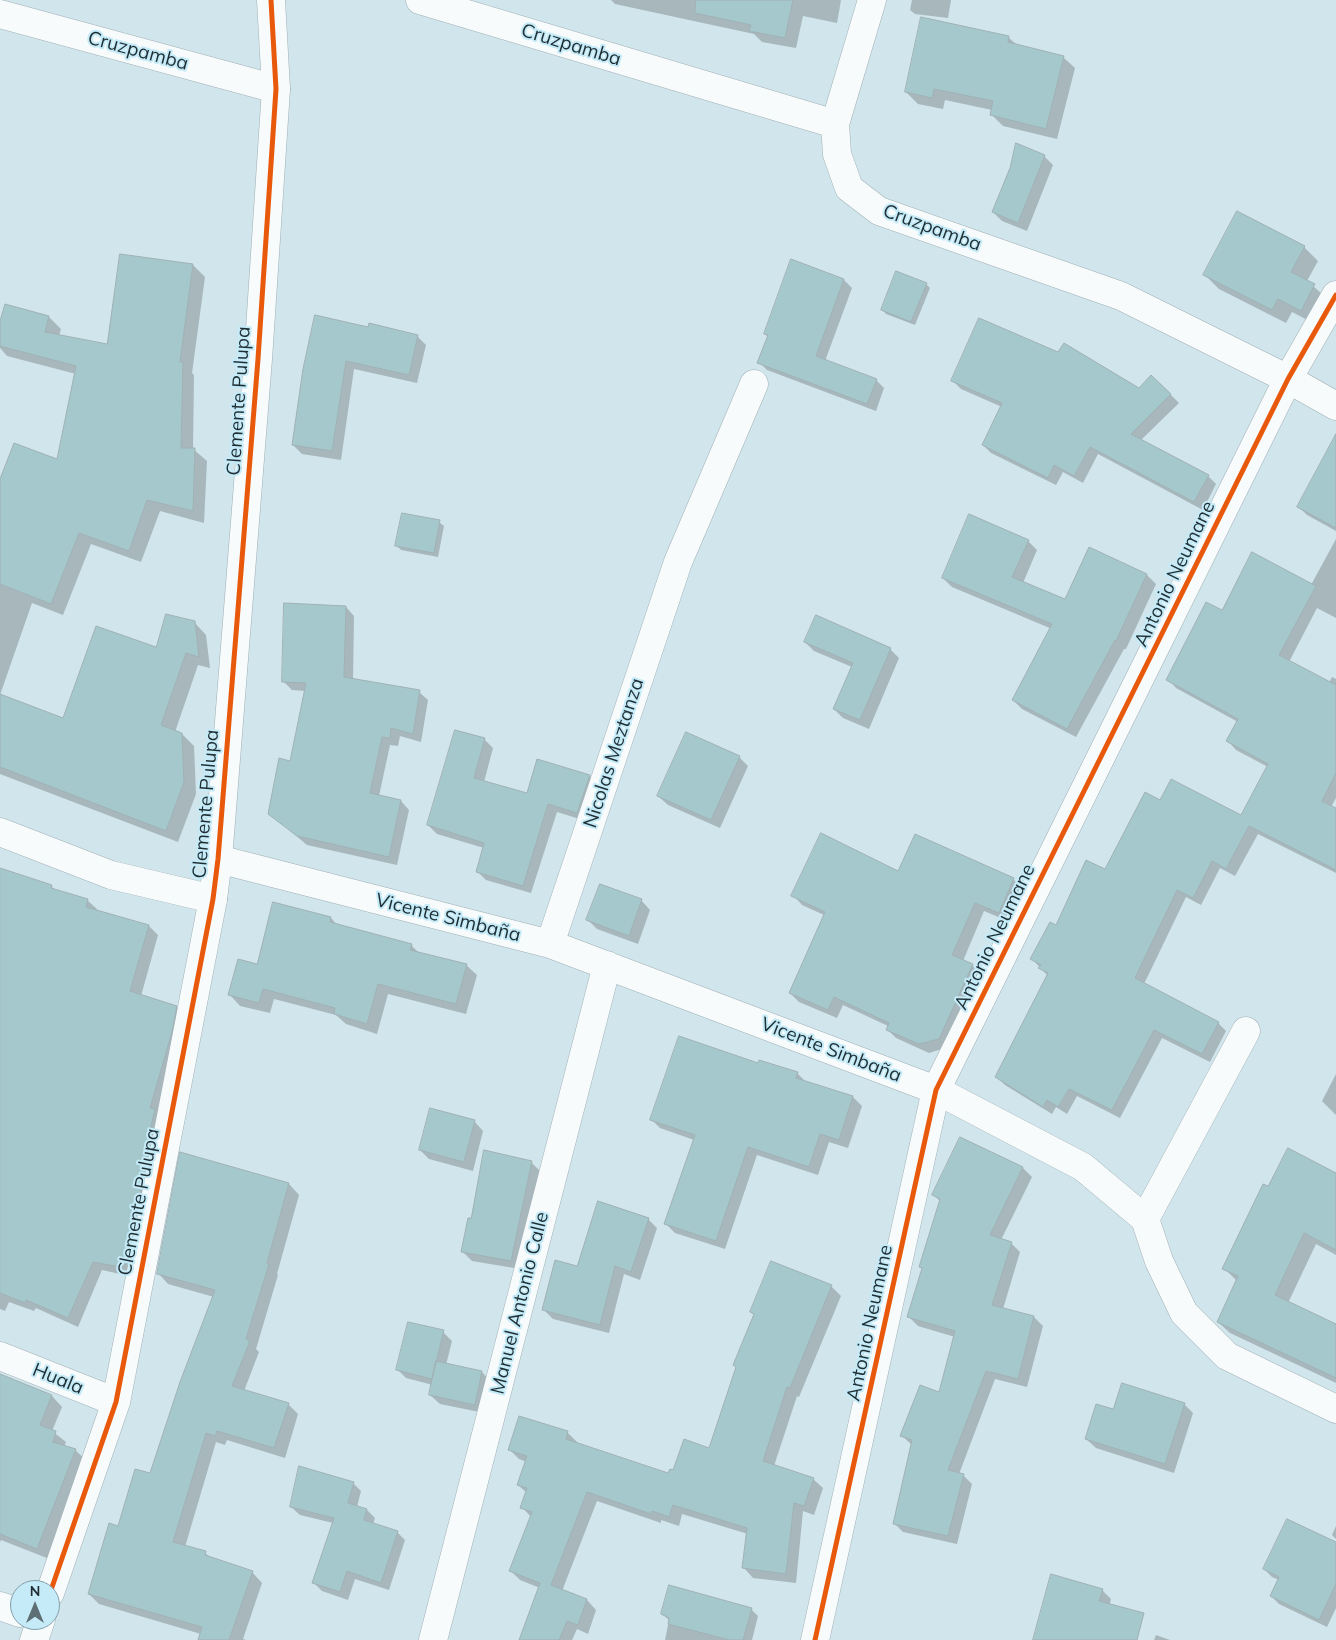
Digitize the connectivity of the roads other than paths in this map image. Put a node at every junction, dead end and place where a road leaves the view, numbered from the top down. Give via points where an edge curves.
1 (271, 0) edge
2 (420, 0) edge
3 (872, 0) edge
4 (0, 14) edge
5 (276, 89) junction
6 (835, 124) junction
7 (1336, 295) edge
8 (1288, 379) junction
9 (754, 384) dead end
10 (1336, 406) edge
11 (0, 832) edge
12 (218, 859) junction
13 (213, 899) junction
14 (550, 944) junction
15 (607, 965) junction
16 (1246, 1031) dead end
17 (936, 1090) junction
18 (1146, 1219) junction
19 (0, 1356) edge
20 (116, 1402) junction
21 (1336, 1408) edge
22 (54, 1580) edge
23 (433, 1640) edge
24 (815, 1640) edge

1 - 5 street, Clemente Pulupa
2 - 6 street, Cruzpamba
3 - 6 street
4 - 5 street, Cruzpamba
5 - 12 street, Clemente Pulupa
6 - 8 street, Cruzpamba via 837,154 849,188 880,211 1121,296
7 - 8 street, Antonio Neumane
8 - 10 street, Cruzpamba
8 - 17 street, Antonio Neumane
9 - 14 street, Nicolas Meztanza via 678,562
11 - 13 street via 111,875
12 - 13 street, Clemente Pulupa
12 - 14 street, Vicente Simbaña
13 - 20 street, Clemente Pulupa
14 - 15 street, Vicente Simbaña
15 - 17 street, Vicente Simbaña
15 - 23 street, Manuel Antonio Calle
16 - 18 street
17 - 18 street, Vicente Simbaña via 1083,1166
17 - 24 street, Antonio Neumane
18 - 21 street via 1159,1261 1184,1313 1227,1356
19 - 20 street, Huala
20 - 22 street, Clemente Pulupa

